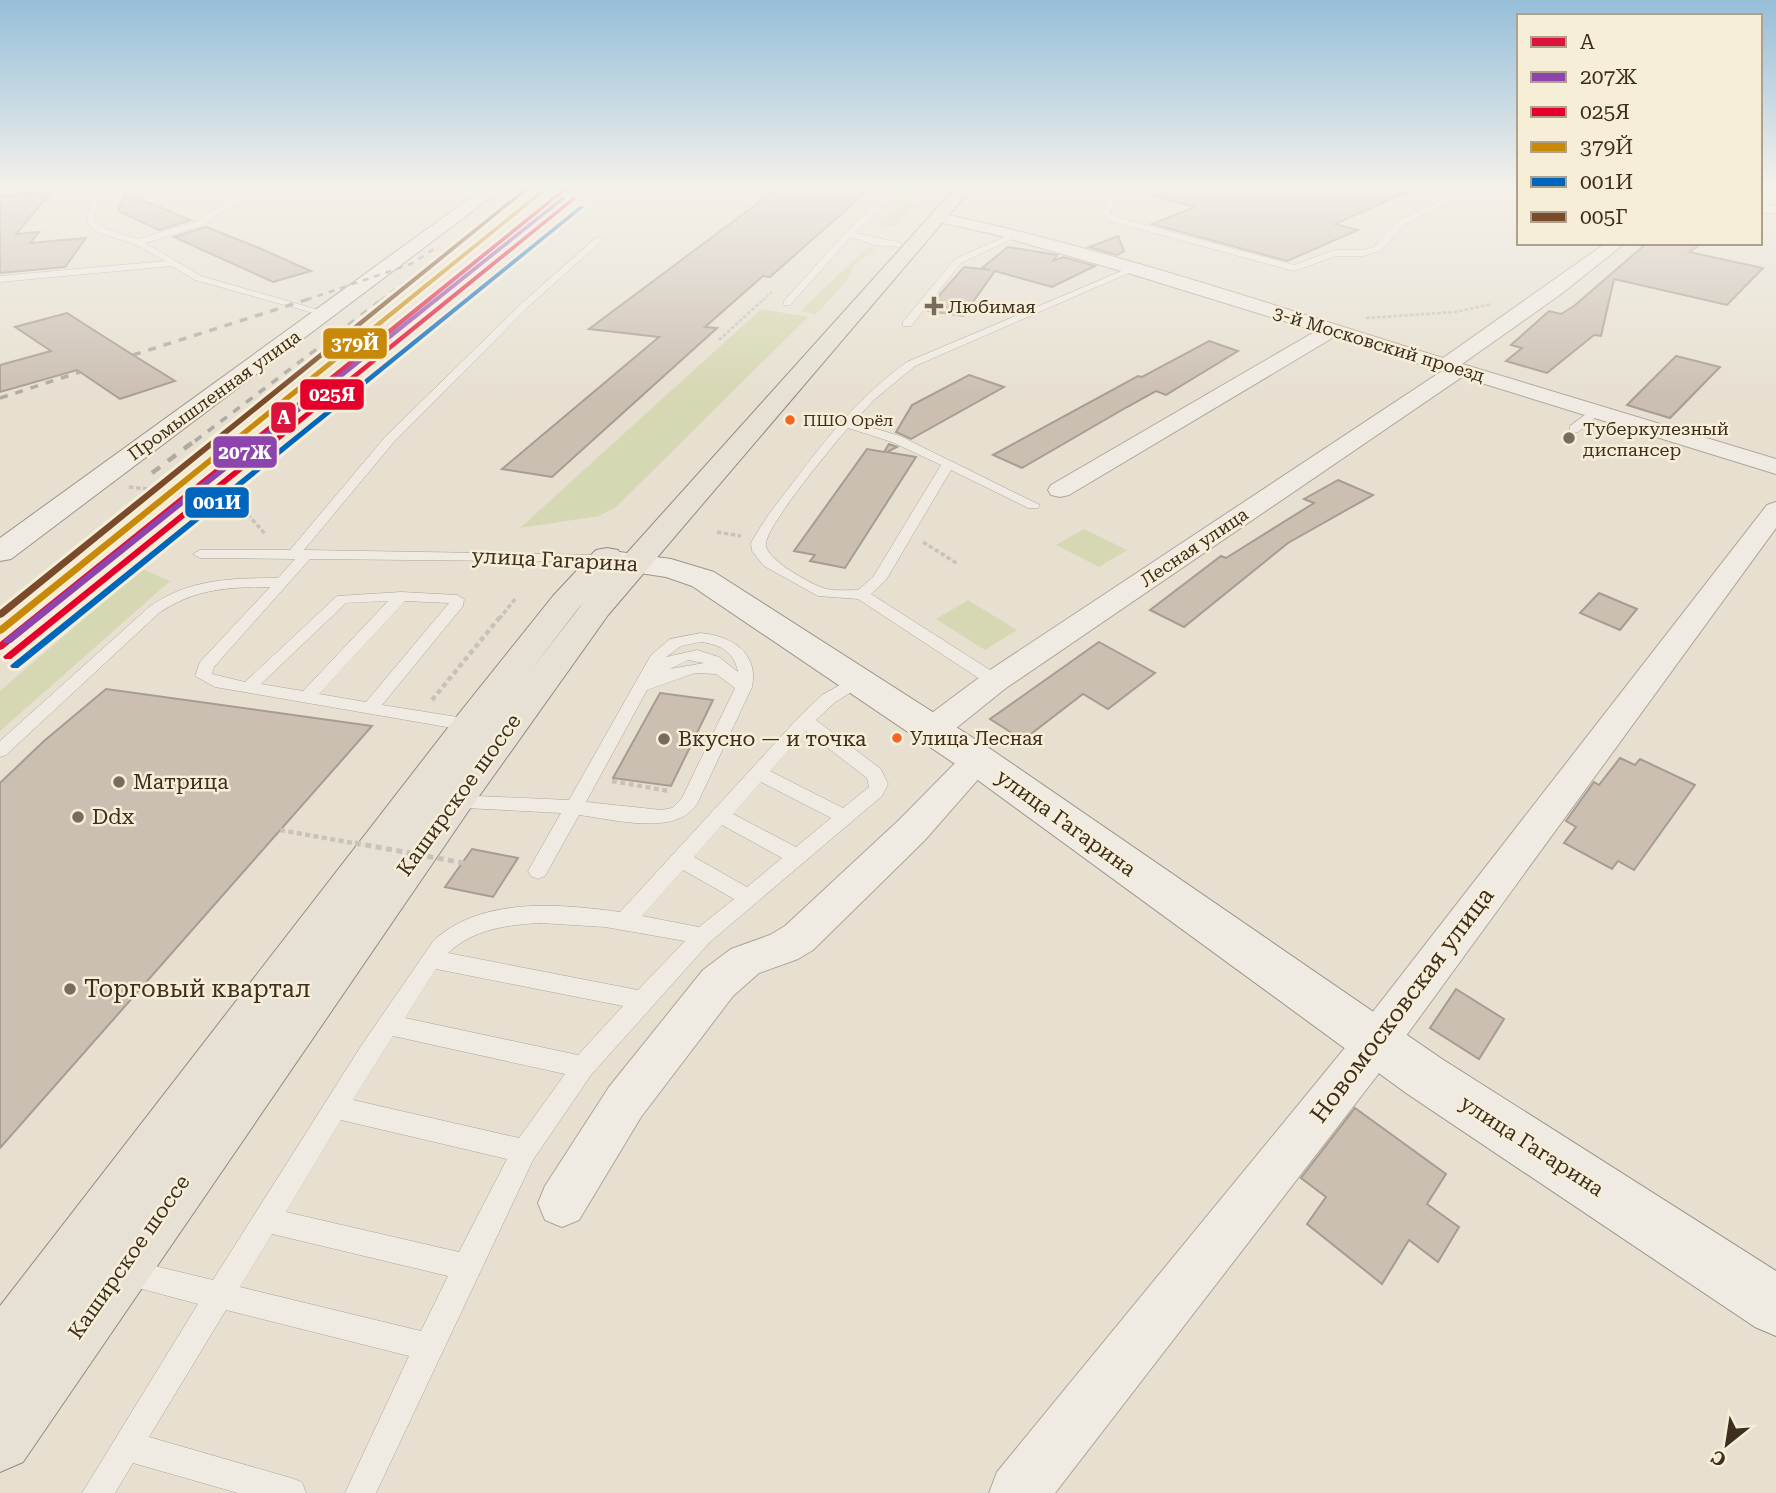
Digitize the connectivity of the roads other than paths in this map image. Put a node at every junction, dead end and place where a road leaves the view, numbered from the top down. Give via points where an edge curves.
1 (165, 258) edge
2 (400, 258) edge
3 (579, 258) edge
4 (828, 258) edge
5 (874, 258) edge
6 (889, 258) edge
7 (966, 258) edge
8 (1093, 258) edge
9 (1256, 258) edge
10 (1322, 258) edge
11 (1598, 258) edge
12 (174, 263) junction
13 (1134, 269) junction
14 (0, 279) edge
15 (787, 303) dead end
16 (324, 313) junction
17 (906, 324) dead end
18 (1333, 329) junction
19 (1452, 368) junction
20 (1597, 411) junction
21 (847, 425) junction
22 (1574, 429) dead end
23 (948, 464) junction
24 (1776, 467) edge
25 (1060, 490) dead end
26 (1033, 505) dead end
27 (1776, 510) edge
28 (626, 545) junction
29 (0, 552) edge
30 (200, 554) dead end
31 (300, 554) junction
32 (281, 582) junction
33 (862, 595) junction
34 (401, 596) junction
35 (858, 680) junction
36 (995, 681) junction
37 (642, 686) junction
38 (744, 687) junction
39 (248, 688) junction
40 (306, 698) junction
41 (369, 709) junction
42 (805, 721) junction
43 (470, 725) junction
44 (933, 729) junction
45 (0, 751) edge
46 (978, 760) junction
47 (758, 773) junction
48 (453, 802) junction
49 (574, 807) junction
50 (719, 815) junction
51 (844, 817) junction
52 (797, 857) junction
53 (680, 859) junction
54 (538, 871) dead end
55 (748, 897) junction
56 (625, 921) junction
57 (703, 936) junction
58 (432, 959) junction
59 (642, 1000) junction
60 (388, 1025) junction
61 (1375, 1043) junction
62 (583, 1067) junction
63 (337, 1108) junction
64 (524, 1151) junction
65 (562, 1203) dead end
66 (266, 1220) junction
67 (466, 1267) junction
68 (120, 1270) junction
69 (219, 1294) junction
70 (1776, 1306) edge
71 (428, 1347) junction
72 (0, 1357) edge
73 (0, 1439) edge
74 (127, 1446) junction
75 (97, 1493) edge
76 (291, 1493) edge
77 (360, 1493) edge
78 (1018, 1493) edge

1 - 12 lane
2 - 16 street, Промышленная улица
3 - 31 lane via 389,440
4 - 15 lane
5 - 28 main road, Каширское шоссе
6 - 28 main road, Каширское шоссе
7 - 17 lane via 958,261
8 - 13 street, 3-й Московский проезд
9 - 10 lane via 1294,268
11 - 19 street, Лесная улица
12 - 14 lane
12 - 16 lane via 198,278
13 - 18 street, 3-й Московский проезд
13 - 21 lane via 911,364 873,392
16 - 29 street, Промышленная улица
18 - 19 street, 3-й Московский проезд
18 - 25 street
19 - 20 street, 3-й Московский проезд
19 - 36 street, Лесная улица
20 - 22 lane
20 - 24 street, 3-й Московский проезд
21 - 23 lane via 887,436
21 - 33 lane via 768,524 758,547 769,563 814,590
23 - 26 lane
23 - 33 lane via 875,585
27 - 61 street, Новомосковская улица
28 - 31 lane, улица Гагарина
28 - 35 street, улица Гагарина via 698,576
28 - 43 main road, Каширское шоссе via 565,603
28 - 48 main road, Каширское шоссе via 596,608
30 - 31 lane, улица Гагарина
31 - 32 lane
32 - 39 lane via 202,673 215,682
32 - 45 lane via 206,585 167,600
33 - 36 lane
34 - 39 lane via 338,600
34 - 40 lane
34 - 41 lane via 449,597 458,602
35 - 42 lane
35 - 44 street, улица Гагарина
36 - 44 street, Лесная улица
37 - 38 lane via 695,669 725,670
37 - 38 lane via 668,647 706,638 728,644 740,654 747,673
37 - 49 lane
38 - 49 lane via 689,802 678,813 655,817
39 - 40 lane
40 - 41 lane
41 - 43 lane
42 - 47 lane
42 - 51 lane via 879,780 876,791
43 - 72 main road, Каширское шоссе
44 - 46 street, улица Гагарина
46 - 61 street, улица Гагарина
46 - 65 street via 799,938 745,961 718,983 625,1102
47 - 50 lane
47 - 51 lane
48 - 49 lane
48 - 68 main road, Каширское шоссе
49 - 54 lane
50 - 52 lane
50 - 53 lane
51 - 52 lane
52 - 55 lane
53 - 55 lane
53 - 56 lane
55 - 57 lane
56 - 57 lane
56 - 58 lane via 552,914 512,918 459,933
57 - 59 lane
58 - 59 lane
58 - 60 lane
59 - 62 lane
60 - 62 lane
60 - 63 lane
61 - 70 street, улица Гагарина
61 - 78 street, Новомосковская улица
62 - 64 lane
63 - 64 lane
63 - 66 lane
64 - 67 lane
66 - 67 lane
66 - 69 lane
67 - 71 lane
68 - 69 lane
68 - 73 main road, Каширское шоссе
69 - 71 lane
69 - 74 lane
71 - 77 lane
74 - 75 lane
74 - 76 lane

